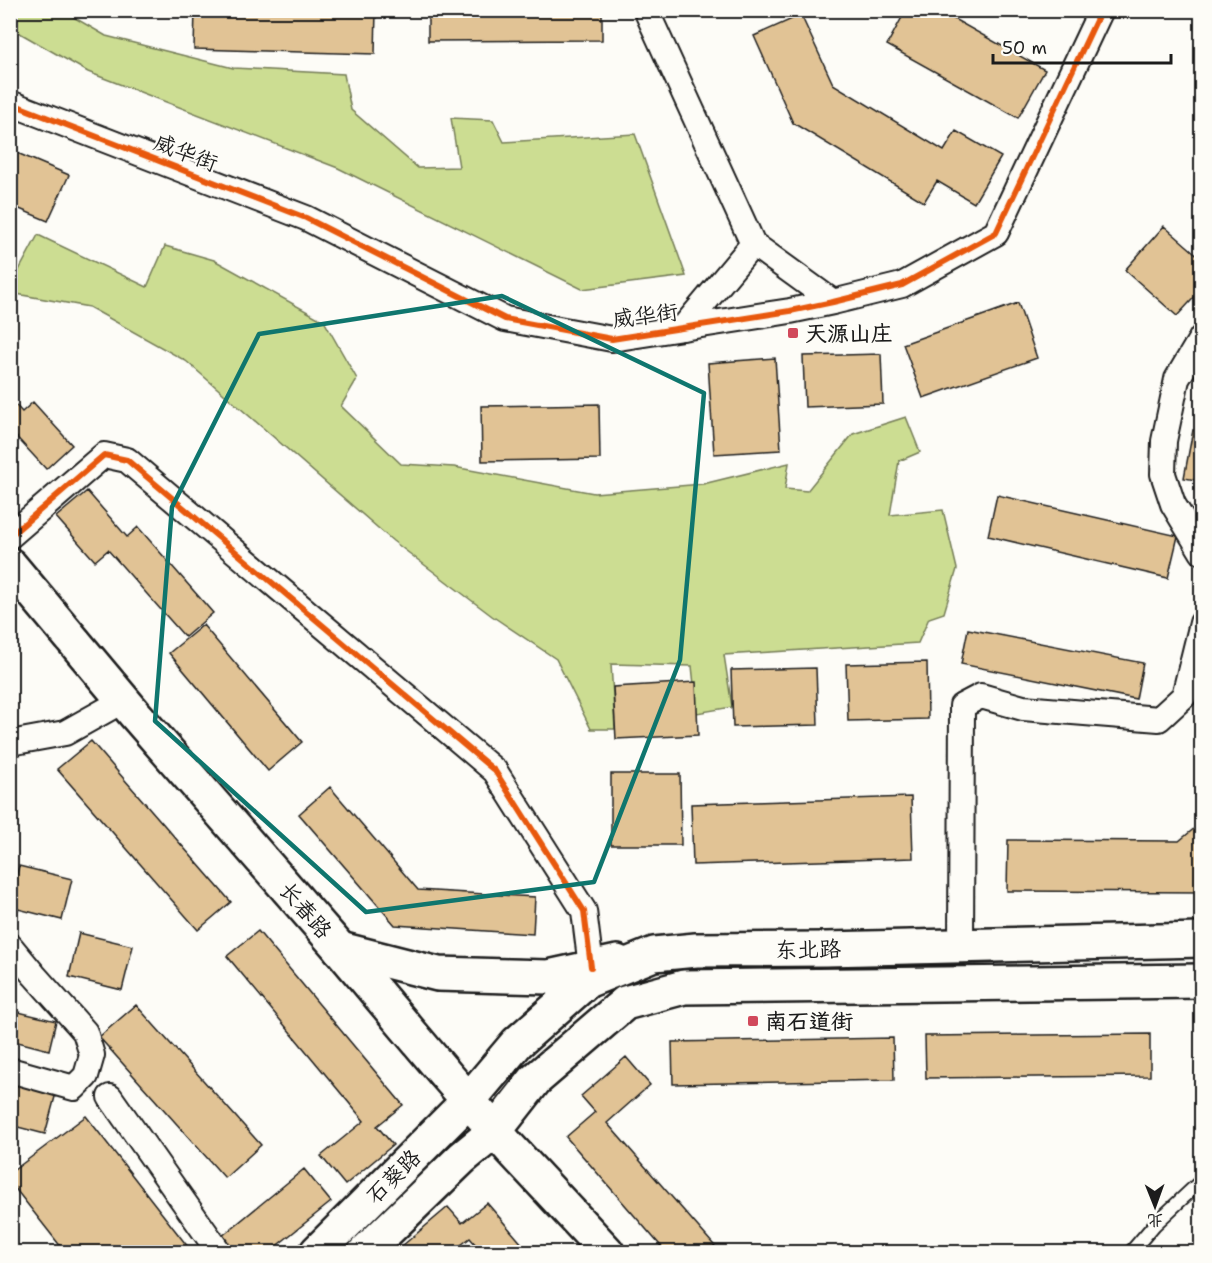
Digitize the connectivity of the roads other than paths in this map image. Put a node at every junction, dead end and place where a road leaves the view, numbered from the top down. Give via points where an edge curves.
1 (645, 10) edge
2 (1101, 10) edge
3 (10, 103) edge
4 (753, 244) junction
5 (833, 303) junction
6 (684, 328) junction
7 (1202, 337) edge
8 (10, 537) edge
9 (1202, 552) edge
10 (10, 564) edge
11 (1202, 623) edge
12 (124, 700) junction
13 (10, 743) edge
14 (1202, 940) edge
15 (10, 946) edge
16 (962, 946) junction
17 (340, 949) junction
18 (654, 954) junction
19 (591, 968) junction
20 (1202, 981) edge
21 (10, 1070) edge
22 (110, 1097) dead end
23 (469, 1100) junction
24 (495, 1131) junction
25 (1202, 1180) edge
26 (219, 1252) edge
27 (316, 1252) edge
28 (365, 1252) edge
29 (607, 1252) edge
30 (1131, 1252) edge

1 - 4 street
2 - 5 street, 威华街 via 996,233 902,285
3 - 6 street, 威华街 via 306,218 505,318 612,339
4 - 5 street
4 - 6 street
5 - 6 street, 威华街
7 - 9 street via 1177,379 1164,441 1163,474 1173,504
8 - 19 street via 104,455 127,460 495,771 584,910
10 - 12 main road, 长春路
11 - 16 street via 1184,696 1159,719 1023,708 981,696 962,706
12 - 13 street via 65,733
12 - 17 main road, 长春路
14 - 16 main road, 东北路
15 - 21 street via 85,1032 92,1055 86,1076 74,1088
16 - 18 main road, 东北路
17 - 19 main road via 438,974 548,977
17 - 23 main road, 长春路
18 - 19 main road
18 - 23 main road, 东北路 via 587,981 517,1043
20 - 24 main road, 东北路 via 684,987 625,1003 535,1080
22 - 26 street
23 - 24 main road, 长春路
23 - 27 main road, 石葵路
24 - 28 main road, 石葵路
24 - 29 main road, 长春路
25 - 30 lane

